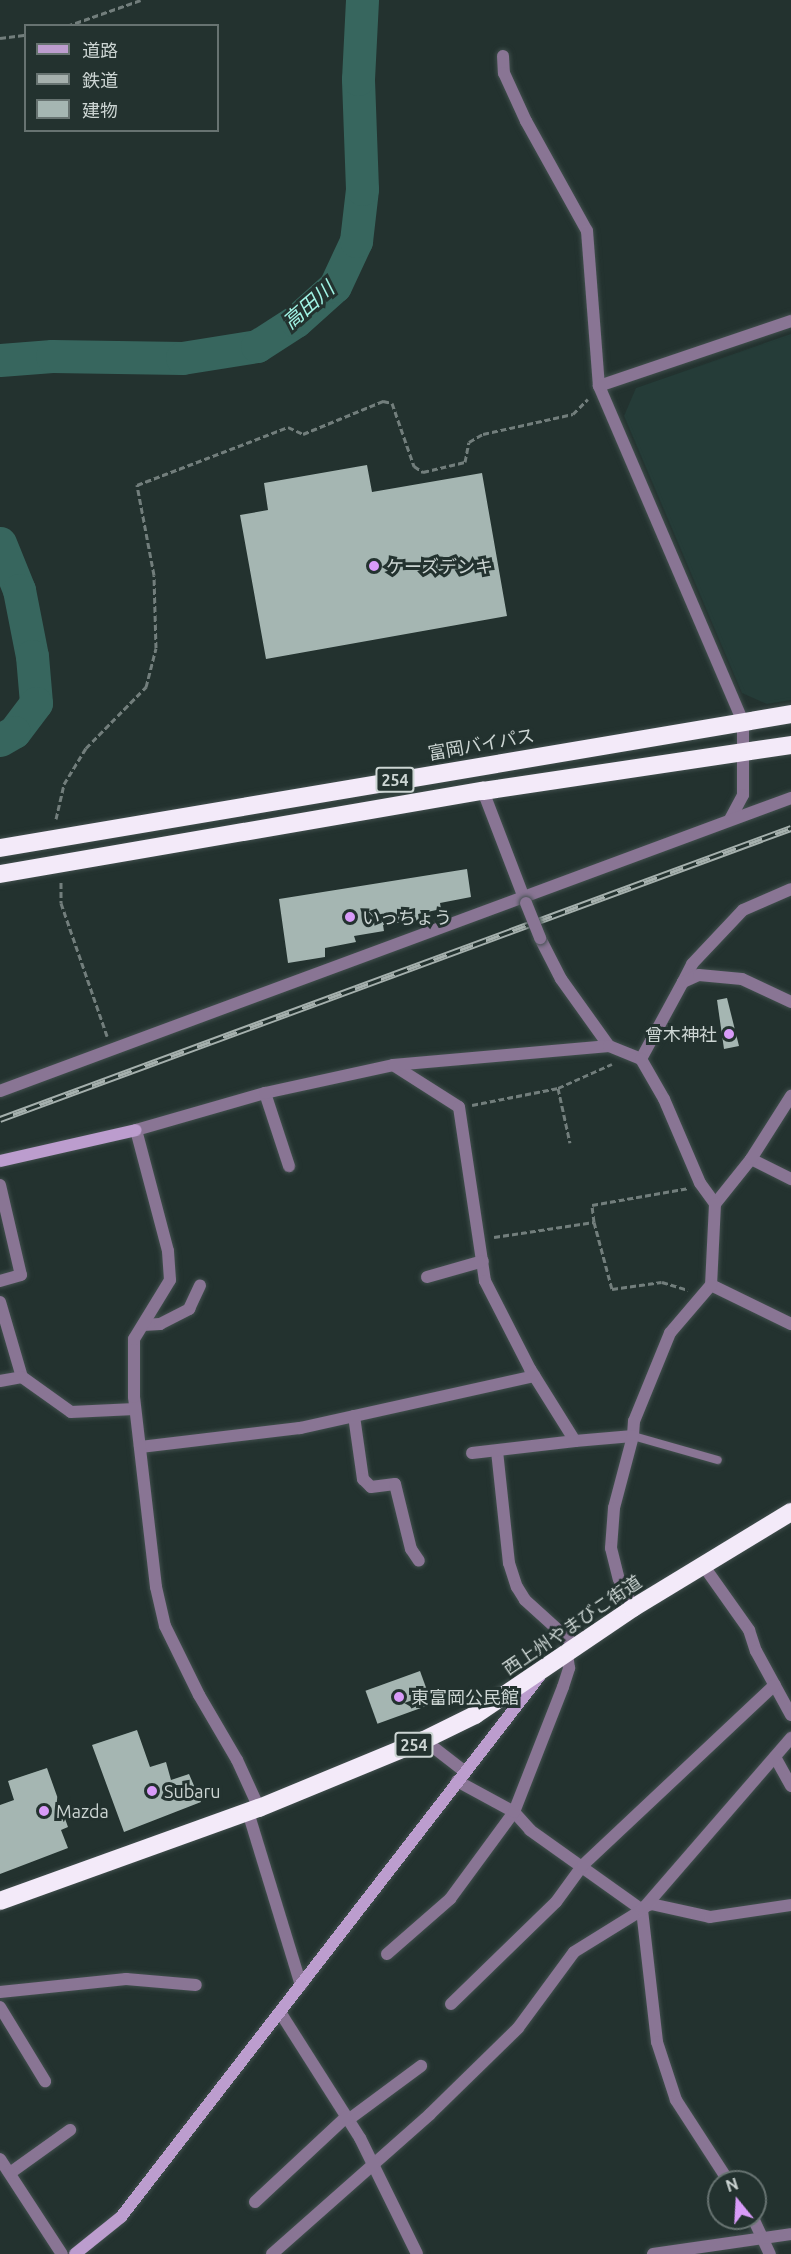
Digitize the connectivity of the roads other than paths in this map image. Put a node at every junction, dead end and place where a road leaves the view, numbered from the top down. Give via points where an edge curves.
1 (503, 56) dead end
2 (791, 321) edge
3 (599, 386) junction
4 (791, 714) edge
5 (743, 722) junction
6 (791, 745) edge
7 (741, 754) junction
8 (483, 791) junction
9 (791, 798) edge
10 (730, 819) junction
11 (0, 848) edge
12 (0, 874) edge
13 (791, 889) edge
14 (525, 900) junction
15 (682, 982) junction
16 (791, 1002) edge
17 (609, 1046) junction
18 (641, 1059) junction
19 (393, 1065) junction
20 (0, 1091) edge
21 (265, 1093) junction
22 (791, 1096) edge
23 (136, 1130) junction
24 (751, 1159) junction
25 (0, 1161) edge
26 (289, 1166) dead end
27 (791, 1179) edge
28 (0, 1185) edge
29 (715, 1204) junction
30 (483, 1262) junction
31 (427, 1277) dead end
32 (0, 1281) edge
33 (200, 1285) dead end
34 (711, 1285) junction
35 (0, 1302) edge
36 (791, 1324) edge
37 (143, 1325) junction
38 (534, 1376) junction
39 (22, 1377) junction
40 (0, 1382) edge
41 (135, 1409) junction
42 (354, 1416) junction
43 (633, 1436) junction
44 (575, 1441) junction
45 (140, 1447) junction
46 (497, 1451) junction
47 (472, 1453) dead end
48 (718, 1460) dead end
49 (791, 1512) edge
50 (419, 1561) dead end
51 (703, 1565) junction
52 (633, 1608) junction
53 (572, 1651) junction
54 (546, 1669) junction
55 (775, 1685) junction
56 (791, 1715) edge
57 (791, 1738) edge
58 (424, 1740) junction
59 (775, 1757) junction
60 (461, 1776) junction
61 (791, 1786) edge
62 (253, 1810) junction
63 (514, 1812) junction
64 (583, 1865) junction
65 (0, 1901) edge
66 (791, 1905) edge
67 (643, 1908) junction
68 (387, 1954) dead end
69 (301, 1984) junction
70 (196, 1985) dead end
71 (0, 1992) edge
72 (451, 2004) dead end
73 (0, 2007) edge
74 (280, 2012) junction
75 (421, 2067) dead end
76 (45, 2081) dead end
77 (347, 2118) junction
78 (70, 2130) dead end
79 (0, 2159) edge
80 (371, 2164) junction
81 (721, 2170) edge
82 (10, 2174) junction
83 (255, 2202) dead end
84 (760, 2230) edge
85 (791, 2234) edge
86 (764, 2237) junction
87 (78, 2253) edge
88 (62, 2254) edge
89 (272, 2254) edge
90 (417, 2254) edge
91 (653, 2254) edge
92 (770, 2254) edge

1 - 3 street via 504,73 526,121 587,231
2 - 3 street
3 - 5 street
4 - 5 highway, 富岡バイパス / 254
5 - 7 street
5 - 11 highway, 富岡バイパス / 254
6 - 7 highway, 254
7 - 8 highway, 254
7 - 10 street via 743,795
8 - 12 highway, 254
8 - 14 street
9 - 10 street
10 - 14 street
13 - 15 street via 743,910 692,964
14 - 17 street, bridge via 561,979
14 - 20 street
15 - 16 street via 706,975 742,979
15 - 18 street
17 - 18 street
17 - 19 street
18 - 29 street via 664,1099 700,1183
19 - 21 street
19 - 30 street via 459,1107
21 - 23 street
21 - 26 street
22 - 24 street
23 - 25 street
23 - 37 street via 168,1251 170,1280
24 - 27 street
24 - 29 street
28 - 32 street via 21,1275
29 - 34 street
30 - 31 street
30 - 38 street via 485,1281 497,1310
33 - 37 street via 189,1309 160,1324
34 - 36 street
34 - 43 street via 670,1333 634,1421
35 - 39 street
37 - 41 street via 134,1340
38 - 42 street
38 - 44 street
39 - 40 street
39 - 41 street via 71,1412
41 - 45 street
42 - 45 street via 300,1428
42 - 50 street via 363,1479 371,1487 395,1484 411,1550
43 - 44 street
43 - 48 lane
43 - 52 street via 614,1508 611,1548 619,1579
44 - 46 street
45 - 62 street via 156,1587 165,1626 237,1760
46 - 47 street
46 - 53 street via 509,1563 517,1587
49 - 51 highway, 西上州やまびこ街道 / 254
51 - 52 highway, 西上州やまびこ街道 / 254
51 - 55 street via 749,1630
52 - 53 highway, 西上州やまびこ街道 / 254
53 - 54 highway, 西上州やまびこ街道 / 254
53 - 63 street via 563,1688
54 - 58 highway, 西上州やまびこ街道 / 254 via 475,1714
54 - 60 street
55 - 56 street
55 - 64 street
57 - 59 street
58 - 60 street
58 - 62 highway, 西上州やまびこ街道 / 254
59 - 61 street
59 - 67 street
60 - 63 street
60 - 69 street
62 - 65 highway, 西上州やまびこ街道 / 254
62 - 69 street
63 - 64 street via 530,1830
63 - 68 street via 450,1899
64 - 67 street
64 - 72 street via 556,1902
66 - 67 street via 710,1917 651,1904
67 - 80 street via 574,1952 518,2028 430,2114
67 - 81 street via 657,2042 676,2100
69 - 74 street
70 - 71 street via 126,1979
73 - 76 street
74 - 77 street
74 - 87 street via 121,2217
75 - 77 street
77 - 80 street
77 - 83 street
78 - 82 street
79 - 82 street
80 - 89 street
80 - 90 street
82 - 88 street
84 - 86 street
85 - 86 street
86 - 91 street
86 - 92 street

